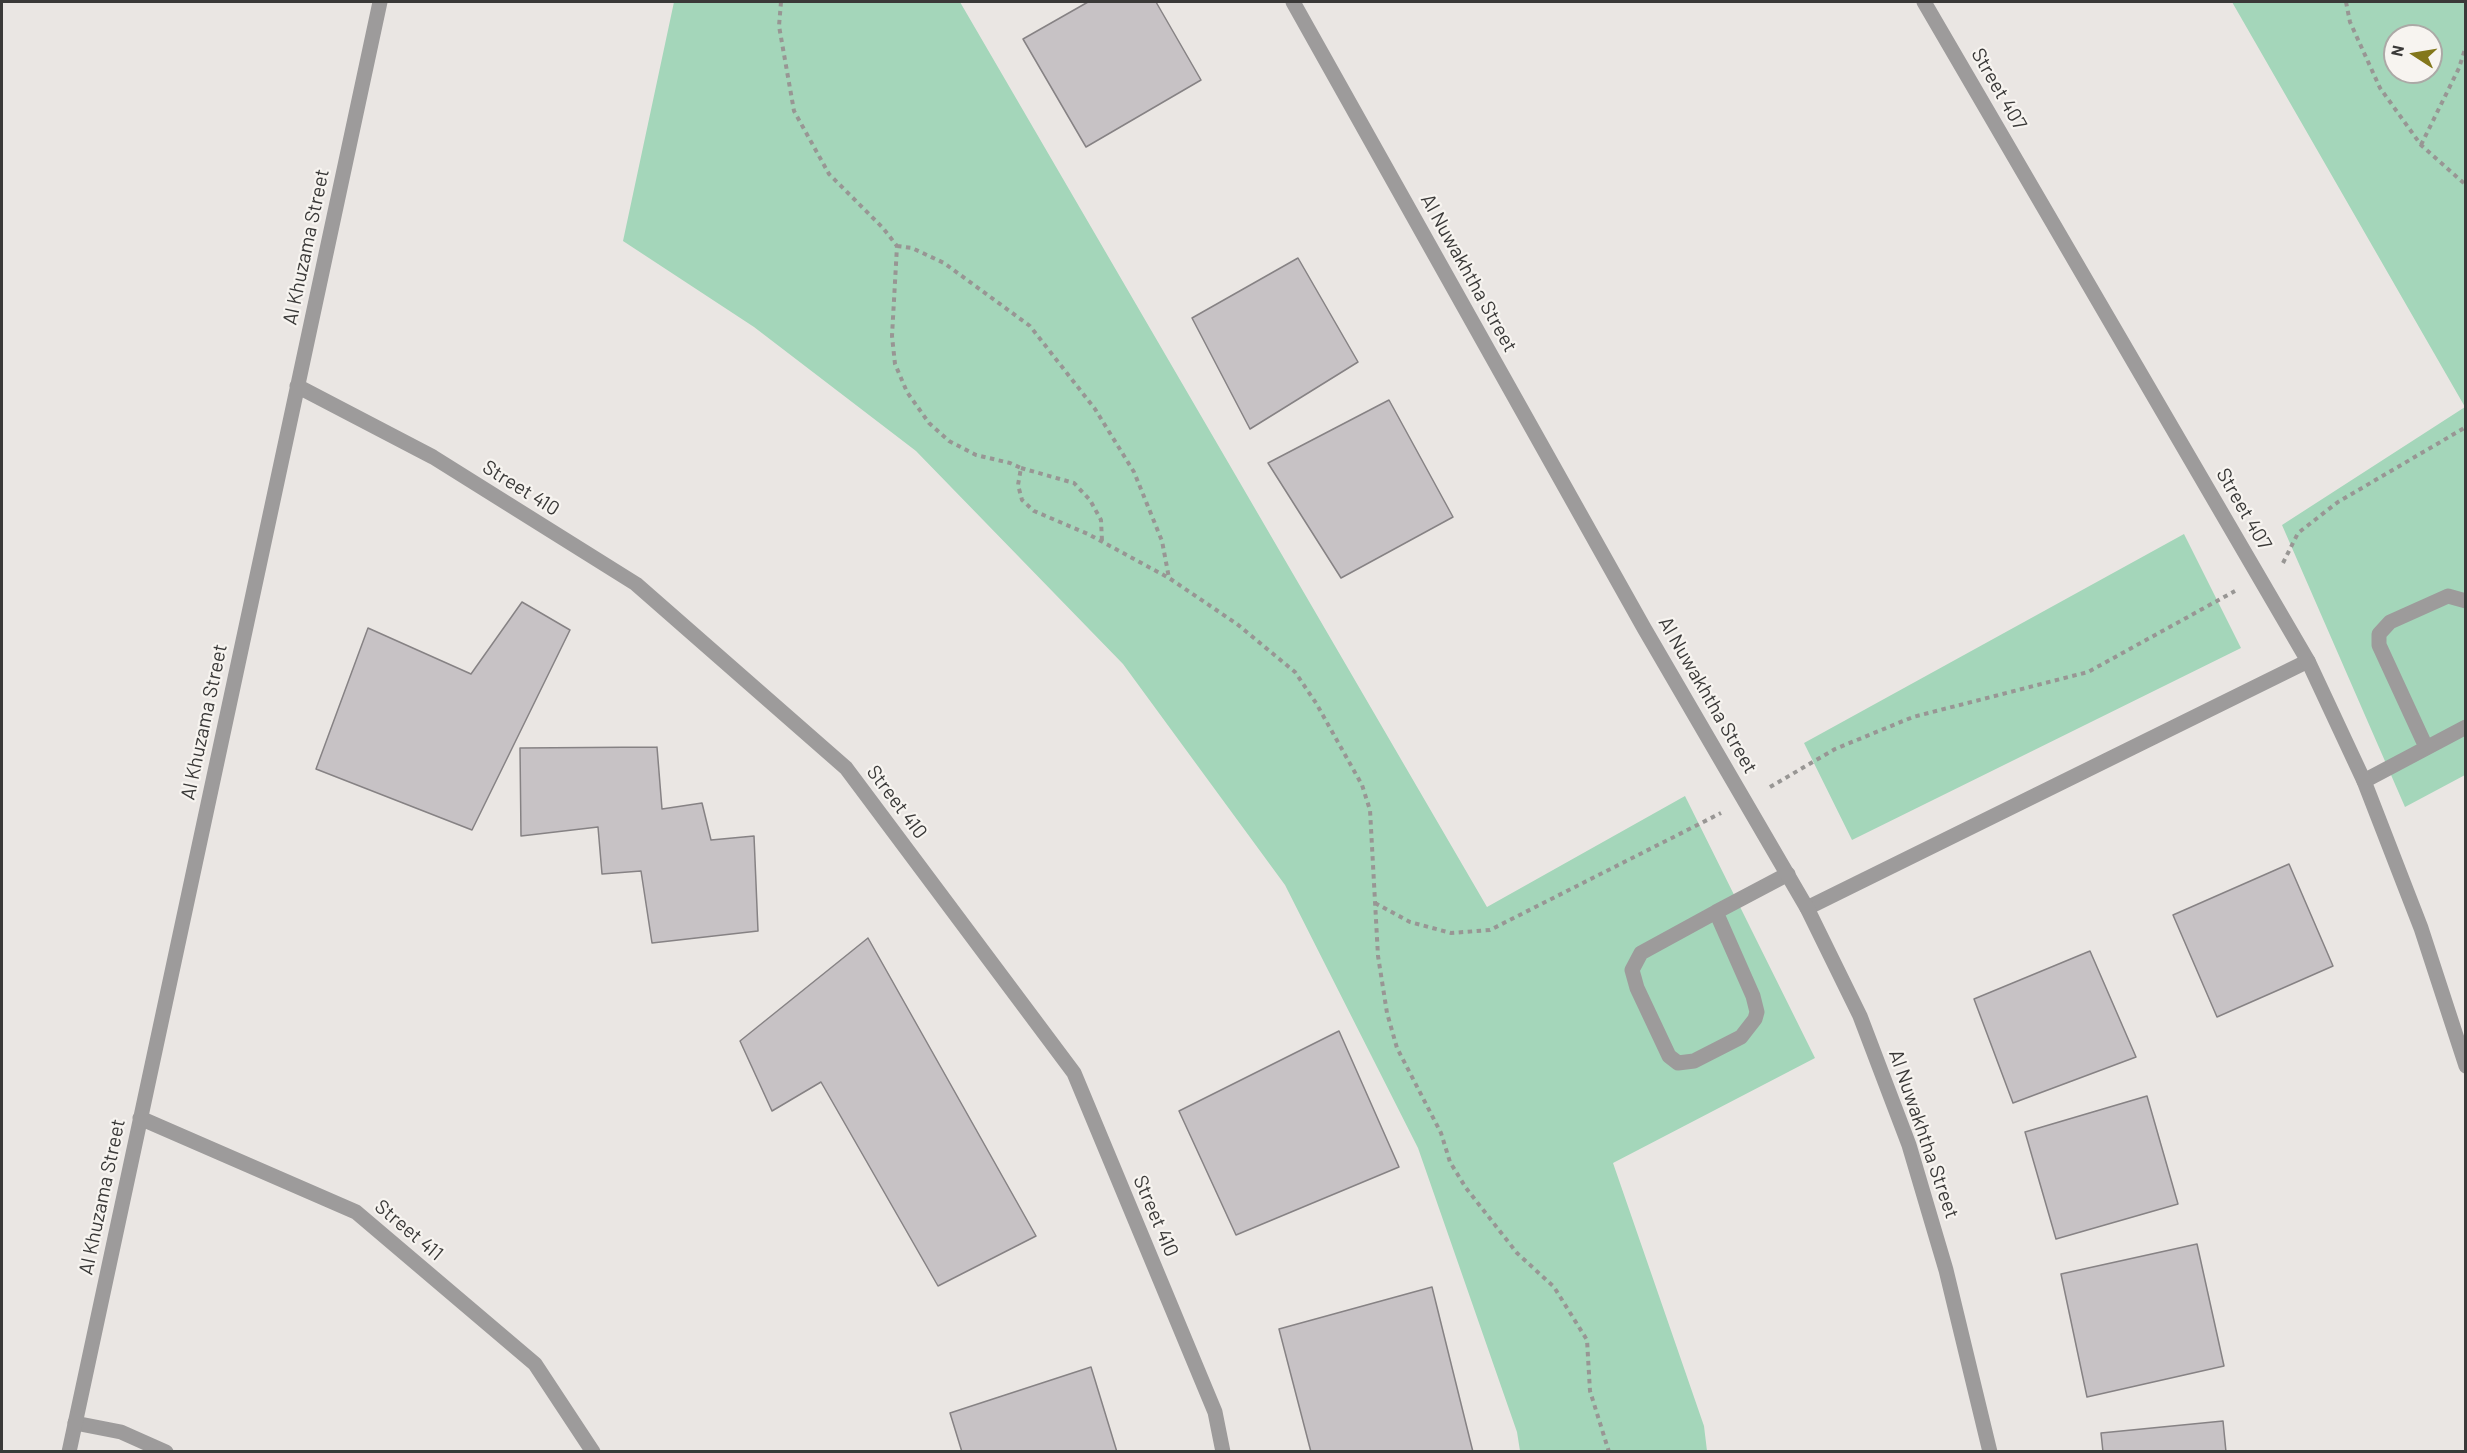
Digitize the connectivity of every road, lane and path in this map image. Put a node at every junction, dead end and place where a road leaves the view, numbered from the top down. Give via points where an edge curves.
1 (380, 2) edge
2 (781, 2) edge
3 (1293, 2) edge
4 (1924, 2) edge
5 (2346, 2) edge
6 (2466, 46) edge
7 (2421, 145) junction
8 (2466, 185) edge
9 (897, 246) junction
10 (297, 386) junction
11 (2466, 427) edge
12 (1021, 468) junction
13 (1102, 542) junction
14 (1169, 578) junction
15 (2260, 578) junction
16 (2466, 601) edge
17 (2308, 661) junction
18 (2466, 727) edge
19 (2426, 747) junction
20 (2364, 781) junction
21 (1746, 800) junction
22 (1788, 874) junction
23 (1375, 903) junction
24 (1807, 908) junction
25 (1716, 912) junction
26 (2466, 1066) edge
27 (140, 1118) junction
28 (75, 1423) junction
29 (69, 1452) edge
30 (166, 1452) edge
31 (592, 1452) edge
32 (1223, 1452) edge
33 (1609, 1452) edge
34 (1990, 1452) edge

1 - 10 street, Al Khuzama Street
2 - 9 path via 779,26 794,111 829,174
3 - 21 street, Al Nuwakhtha Street via 1644,628
4 - 15 street, Street 407
5 - 7 path via 2350,22 2380,87
6 - 7 path
7 - 8 path
9 - 12 path via 892,336 895,364 907,392 929,423 949,441 976,455
9 - 14 path via 912,248 944,263 1030,326 1095,409 1134,472 1162,541
10 - 27 street, Al Khuzama Street
10 - 32 street, Street 410 via 433,457 636,584 846,768 1074,1073 1215,1412
11 - 15 path via 2338,502 2298,532 2284,562
12 - 13 path via 1074,483 1101,520
12 - 13 path via 1018,485 1022,500 1034,511
13 - 14 path
14 - 23 path via 1268,647 1295,672 1316,704 1362,785 1370,810
15 - 17 street, Street 407
15 - 21 path via 2088,672 1913,717 1835,749
16 - 19 street via 2448,596 2390,622 2379,634 2379,645
17 - 20 street, Street 407
17 - 24 street
18 - 19 street
19 - 20 street
20 - 26 street, Street 407 via 2421,928
21 - 22 street, Al Nuwakhtha Street
21 - 23 path via 1490,930 1451,933 1410,922
22 - 24 street, Al Nuwakhtha Street
22 - 25 street
23 - 33 path via 1378,956 1397,1048 1466,1188 1517,1253 1554,1287 1587,1340 1590,1391
24 - 34 street, Al Nuwakhtha Street via 1860,1016 1909,1145 1949,1281
25 - 25 street via 1641,953 1632,970 1669,1056 1678,1063 1694,1061 1741,1037 1757,1012
27 - 28 street, Al Khuzama Street
27 - 31 street, Street 411 via 356,1212 535,1364
28 - 29 street, Al Khuzama Street
28 - 30 street via 121,1432

